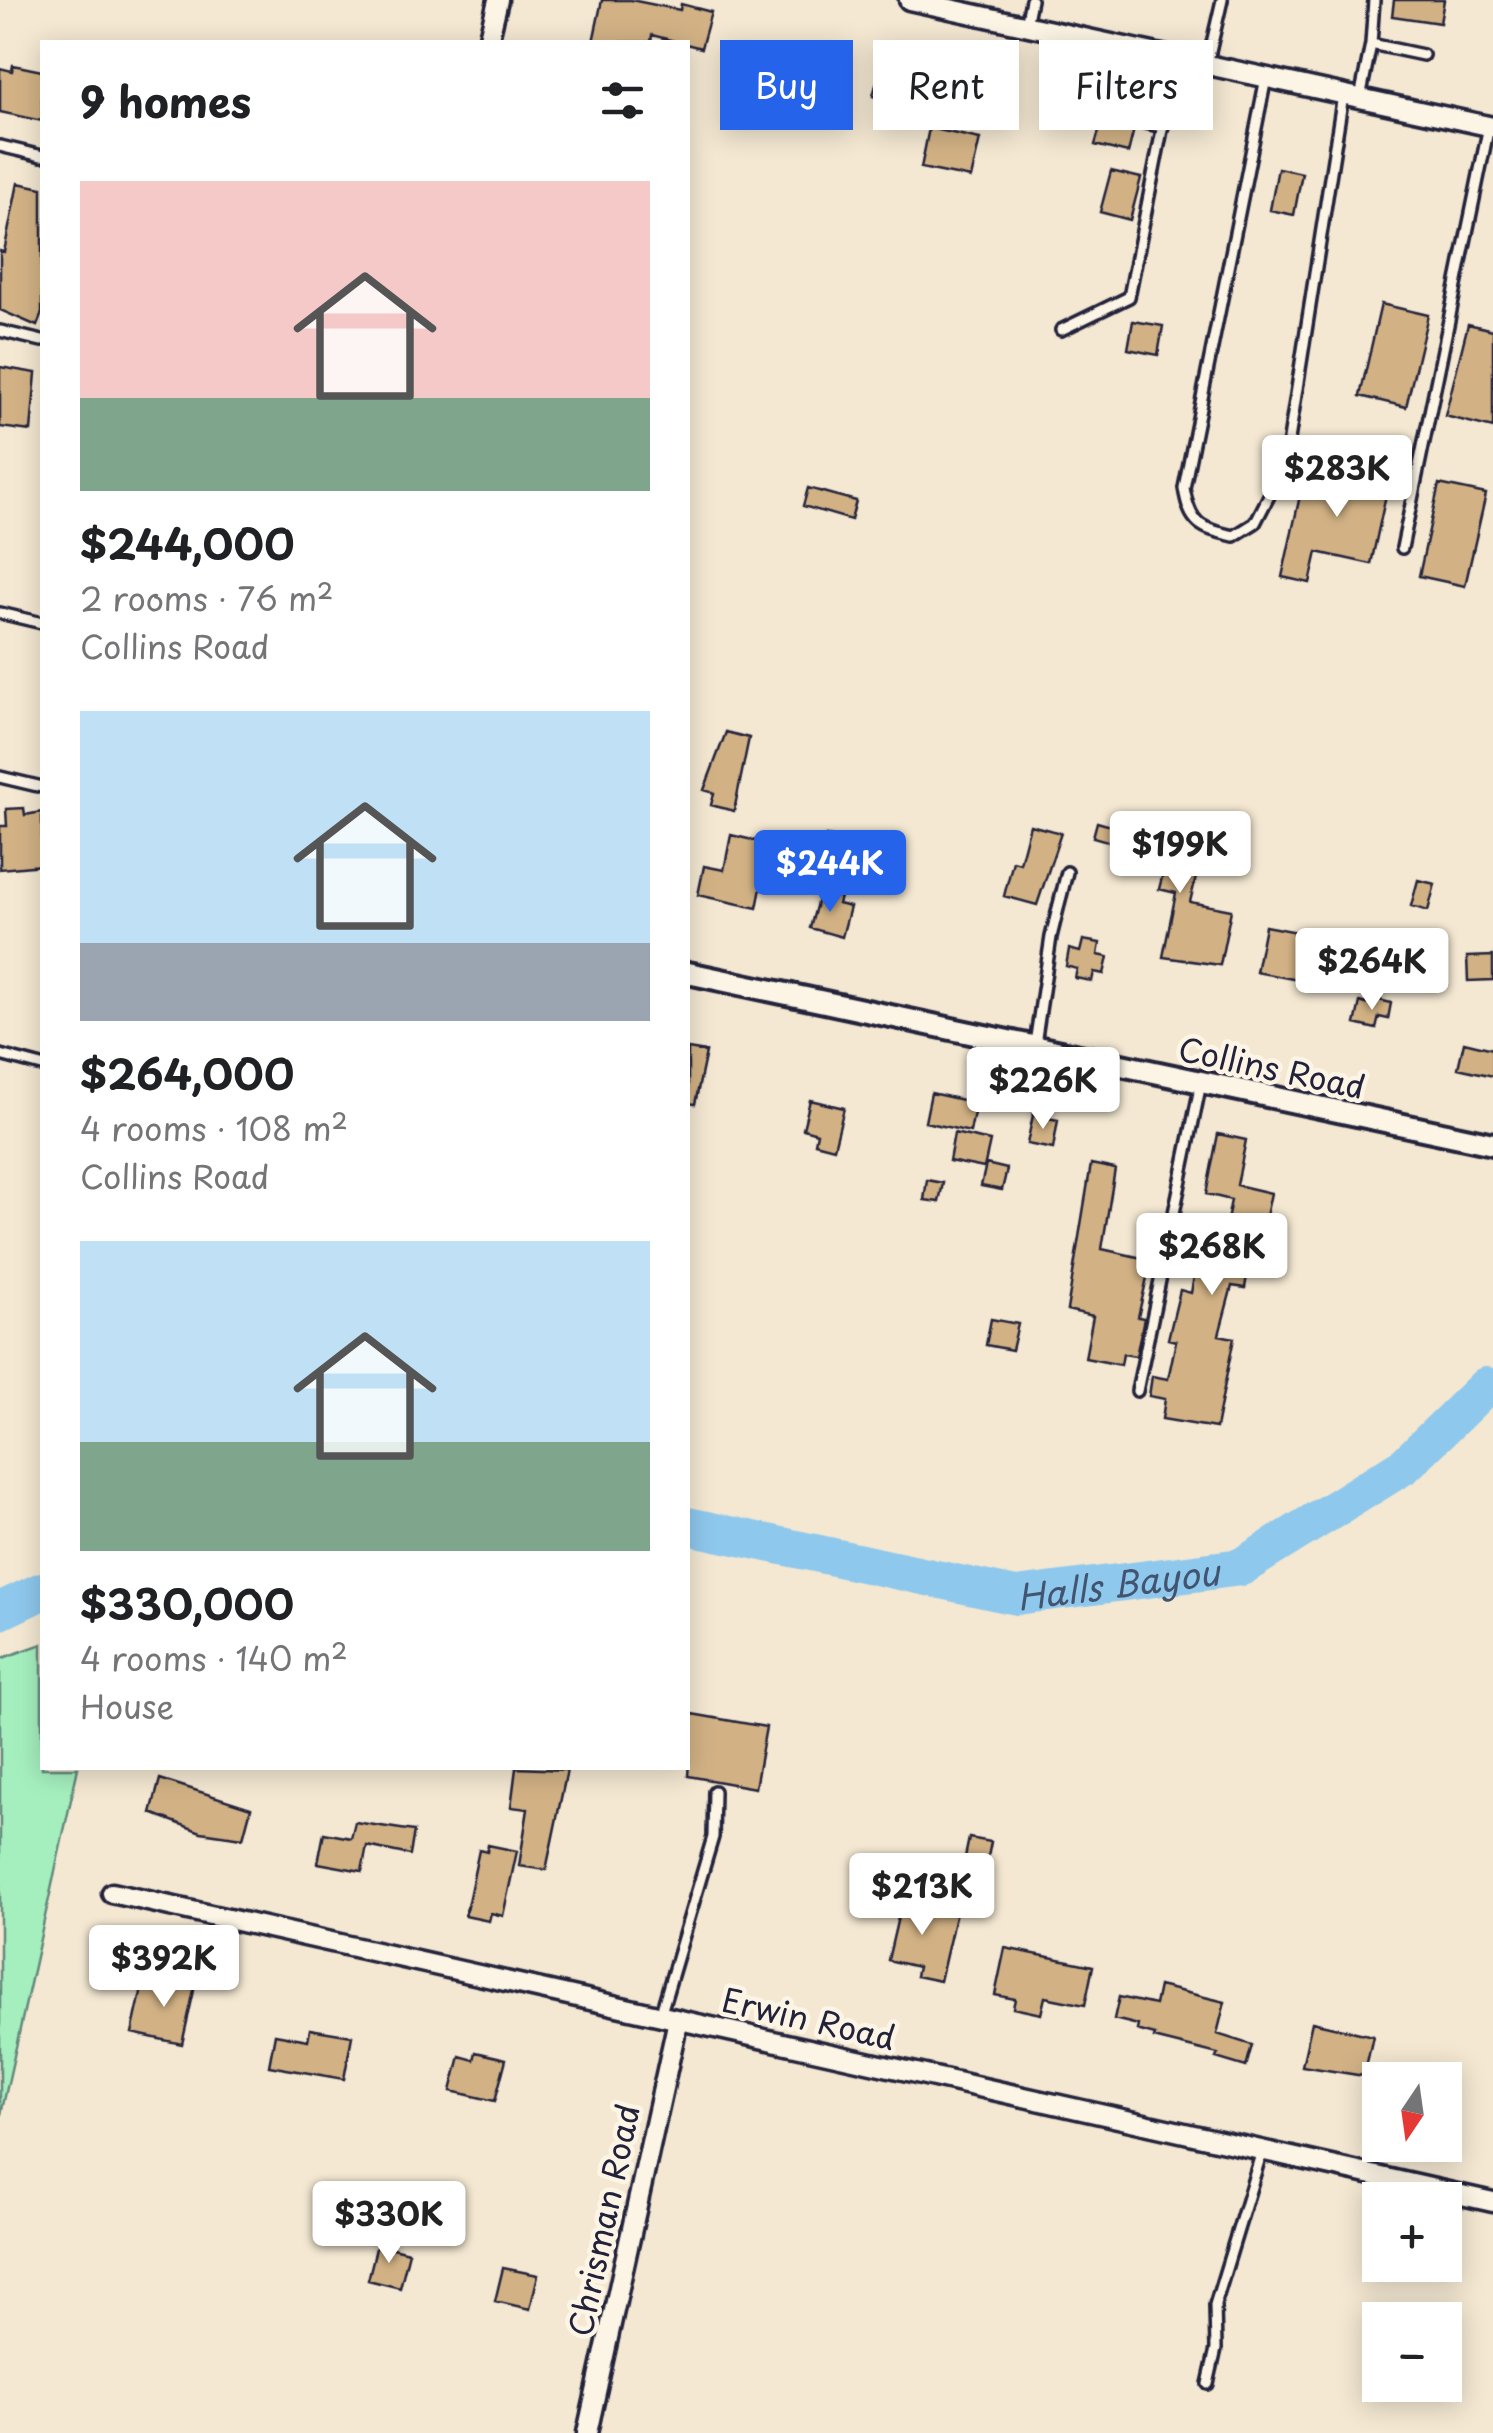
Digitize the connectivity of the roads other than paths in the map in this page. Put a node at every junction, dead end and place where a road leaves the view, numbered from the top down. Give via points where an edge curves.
1 (498, 0) edge
2 (909, 0) edge
3 (1031, 0) edge
4 (1222, 0) edge
5 (1374, 0) edge
6 (1026, 26) junction
7 (488, 40) edge
8 (1090, 40) edge
9 (1213, 42) edge
10 (1371, 44) junction
11 (1423, 55) dead end
12 (1213, 66) edge
13 (1266, 78) junction
14 (1351, 97) junction
15 (1491, 127) edge
16 (1163, 130) edge
17 (0, 146) edge
18 (40, 156) edge
19 (1061, 330) dead end
20 (0, 331) edge
21 (40, 341) edge
22 (1402, 548) dead end
23 (0, 613) edge
24 (40, 623) edge
25 (0, 777) edge
26 (40, 787) edge
27 (1068, 872) dead end
28 (690, 973) edge
29 (1034, 1047) junction
30 (0, 1055) edge
31 (40, 1065) edge
32 (1201, 1083) junction
33 (1493, 1144) edge
34 (1136, 1390) dead end
35 (714, 1792) dead end
36 (112, 1893) dead end
37 (669, 2018) junction
38 (1262, 2150) junction
39 (1493, 2202) edge
40 (1208, 2384) dead end
41 (586, 2433) edge

1 - 7 street
2 - 6 street
3 - 6 lane
4 - 9 lane
5 - 10 lane
6 - 8 street
10 - 11 lane
10 - 14 lane
12 - 13 street
13 - 14 street
13 - 14 lane via 1184,488 1188,513 1206,530 1234,536 1255,523 1284,465
14 - 15 street
15 - 22 lane
16 - 19 lane via 1128,298
17 - 18 lane
20 - 21 lane
23 - 24 lane
25 - 26 lane
27 - 29 lane
28 - 29 street, Collins Road
29 - 32 street, Collins Road
30 - 31 lane
32 - 33 street, Collins Road
32 - 34 lane
35 - 37 lane via 713,1838
36 - 37 street, Erwin Road
37 - 38 street, Erwin Road
37 - 41 street, Chrisman Road
38 - 39 street, Erwin Road
38 - 40 lane via 1214,2305 1216,2349

